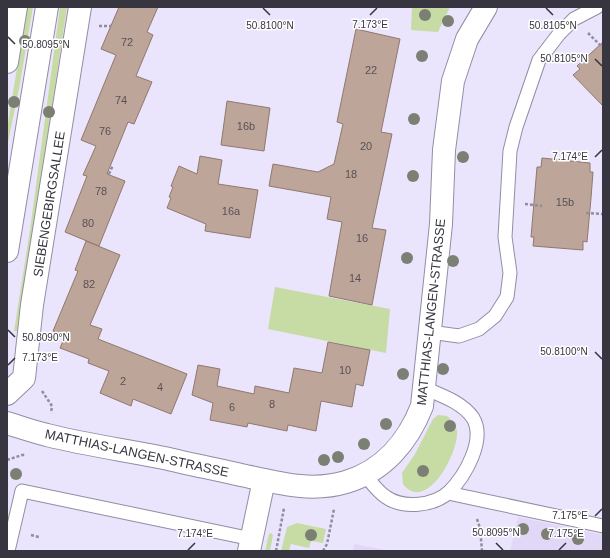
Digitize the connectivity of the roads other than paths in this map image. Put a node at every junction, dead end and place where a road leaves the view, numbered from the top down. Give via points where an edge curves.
1 (16, 7) edge
2 (47, 7) edge
3 (80, 7) edge
4 (486, 7) edge
5 (597, 7) edge
6 (7, 62) edge
7 (7, 251) edge
8 (430, 332) junction
9 (424, 388) junction
10 (7, 394) edge
11 (7, 422) edge
12 (365, 475) junction
13 (264, 480) junction
14 (448, 493) junction
15 (603, 526) edge
16 (250, 545) edge
17 (8, 551) edge

1 - 6 street
2 - 7 street
3 - 10 street, SIEBENGEBIRGSALLEE via 32,305 24,378
4 - 8 street, MATTHIAS-LANGEN-STRASSE via 467,39 453,81 444,150
5 - 8 lane via 574,19 539,60 516,127 510,151 505,230 510,273 507,297 495,316 480,329 459,336
8 - 9 street, MATTHIAS-LANGEN-STRASSE
9 - 12 street, MATTHIAS-LANGEN-STRASSE via 422,406 407,436 385,462
9 - 14 lane via 462,408 473,419 478,435 472,457
11 - 13 street, MATTHIAS-LANGEN-STRASSE via 55,437
12 - 13 street, MATTHIAS-LANGEN-STRASSE via 338,484 318,487
12 - 14 lane via 386,497 408,505 430,502
13 - 16 street
14 - 15 lane
16 - 17 lane via 22,491

